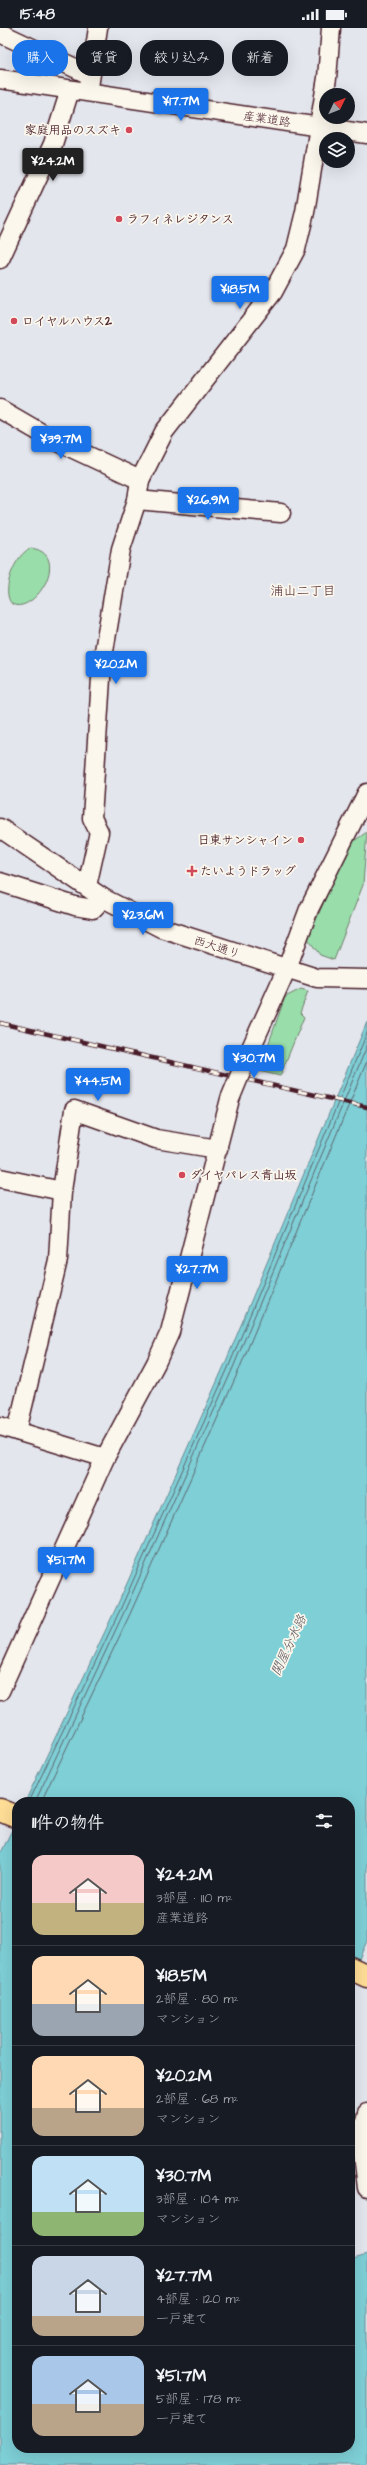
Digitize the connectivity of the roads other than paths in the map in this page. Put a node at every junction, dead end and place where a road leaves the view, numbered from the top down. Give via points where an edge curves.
1 (98, 28) edge
2 (331, 28) edge
3 (0, 34) edge
4 (96, 40) edge
5 (76, 69) edge
6 (90, 76) edge
7 (0, 79) edge
8 (70, 90) junction
9 (88, 93) junction
10 (318, 127) junction
11 (367, 134) edge
12 (0, 259) edge
13 (0, 409) edge
14 (140, 480) junction
15 (138, 500) junction
16 (281, 513) dead end
17 (367, 792) edge
18 (0, 828) edge
19 (0, 882) edge
20 (88, 886) junction
21 (103, 898) junction
22 (287, 968) junction
23 (367, 979) edge
24 (218, 1149) junction
25 (0, 1178) edge
26 (62, 1191) junction
27 (8, 1428) edge
28 (105, 1458) junction
29 (0, 1691) edge
30 (0, 1810) edge
31 (12, 1816) edge
32 (355, 1970) edge
33 (367, 1976) edge
34 (367, 2112) edge
35 (367, 2188) edge

1 - 4 street
2 - 10 street via 327,78
3 - 5 street
6 - 9 street
7 - 8 street, 産業道路
8 - 9 street, 産業道路
8 - 12 street via 54,144
9 - 10 street, 産業道路
10 - 11 street, 産業道路
10 - 14 street via 305,212 296,249 273,292 164,432
13 - 14 street via 50,438
14 - 15 street
15 - 16 street
15 - 20 street via 121,549 102,663 92,818 99,832
17 - 22 street via 309,909
18 - 20 street, 西大通り
19 - 21 street via 75,906 94,908
20 - 21 street, 西大通り
21 - 22 street, 西大通り via 160,928
22 - 23 street, 西大通り via 317,978
22 - 24 street, bridge via 250,1048 230,1099
24 - 26 street via 156,1139 74,1110
24 - 28 street via 170,1332
25 - 26 street
26 - 27 street via 58,1260
27 - 28 street
28 - 29 street
30 - 31 main road
32 - 33 main road
34 - 35 street via 361,2138

